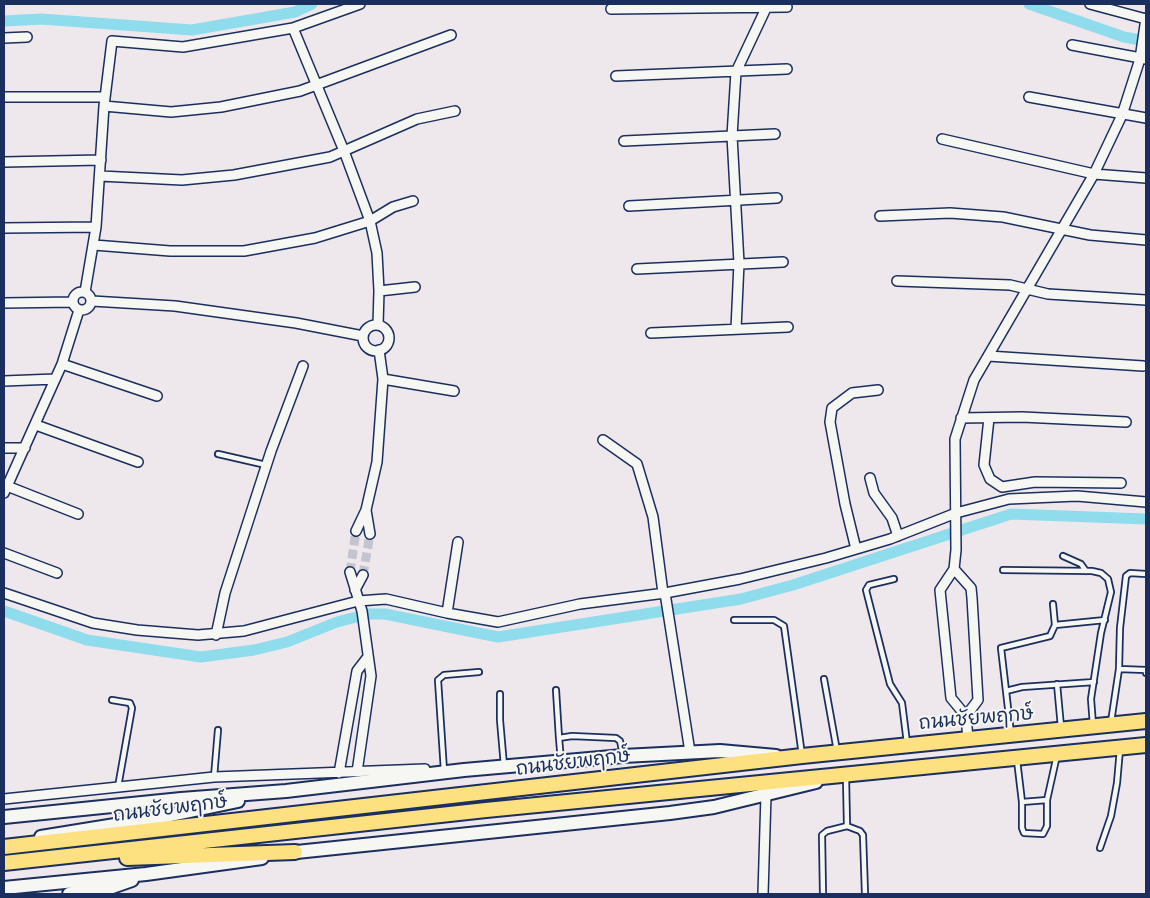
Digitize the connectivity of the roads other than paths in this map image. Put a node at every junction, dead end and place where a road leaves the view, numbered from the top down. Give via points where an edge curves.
1 (360, 4) edge
2 (1090, 4) edge
3 (766, 6) edge
4 (787, 7) dead end
5 (611, 9) dead end
6 (1146, 21) edge
7 (292, 28) junction
8 (451, 35) dead end
9 (27, 37) dead end
10 (4, 38) edge
11 (1072, 45) dead end
12 (1142, 57) edge
13 (787, 69) dead end
14 (736, 72) junction
15 (616, 76) dead end
16 (317, 86) junction
17 (4, 97) edge
18 (1029, 97) dead end
19 (104, 102) junction
20 (455, 111) dead end
21 (1122, 115) junction
22 (1146, 118) edge
23 (775, 134) dead end
24 (732, 136) junction
25 (942, 139) dead end
26 (624, 141) dead end
27 (344, 151) junction
28 (101, 160) junction
29 (4, 162) edge
30 (1094, 174) junction
31 (100, 176) junction
32 (1146, 178) edge
33 (777, 198) dead end
34 (735, 200) junction
35 (413, 201) dead end
36 (629, 206) dead end
37 (880, 216) dead end
38 (370, 221) junction
39 (96, 227) junction
40 (4, 228) edge
41 (1062, 229) junction
42 (1146, 240) edge
43 (94, 245) junction
44 (783, 262) dead end
45 (739, 263) junction
46 (637, 269) dead end
47 (897, 281) dead end
48 (415, 287) dead end
49 (1027, 289) junction
50 (379, 291) junction
51 (85, 292) junction
52 (1146, 300) edge
53 (92, 301) junction
54 (73, 302) junction
55 (4, 303) edge
56 (79, 310) junction
57 (378, 325) junction
58 (788, 327) dead end
59 (736, 329) junction
60 (651, 333) dead end
61 (363, 336) junction
62 (379, 350) junction
63 (988, 356) junction
64 (62, 364) junction
65 (303, 366) dead end
66 (1143, 366) dead end
67 (55, 379) junction
68 (383, 379) junction
69 (4, 382) edge
70 (878, 390) dead end
71 (454, 391) dead end
72 (156, 396) dead end
73 (961, 418) junction
74 (989, 418) junction
75 (1126, 422) dead end
76 (36, 425) junction
77 (603, 440) dead end
78 (4, 448) edge
79 (24, 448) junction
80 (218, 454) dead end
81 (138, 462) dead end
82 (266, 465) junction
83 (870, 478) dead end
84 (1121, 483) dead end
85 (5, 490) edge
86 (1146, 502) edge
87 (366, 510) junction
88 (78, 514) dead end
89 (956, 516) junction
90 (356, 531) tunnel mouth
91 (370, 534) tunnel mouth
92 (898, 536) junction
93 (458, 542) dead end
94 (856, 549) junction
95 (4, 553) edge
96 (1063, 556) dead end
97 (954, 569) junction
98 (1003, 570) dead end
99 (1086, 571) junction
100 (350, 572) tunnel mouth
101 (57, 573) dead end
102 (1146, 574) edge
103 (363, 575) tunnel mouth
104 (894, 579) dead end
105 (355, 590) junction
106 (4, 593) edge
107 (665, 595) junction
108 (358, 601) junction
109 (1053, 604) dead end
110 (447, 613) junction
111 (734, 620) dead end
112 (1105, 620) junction
113 (1055, 625) junction
114 (216, 635) junction
115 (367, 658) junction
116 (1120, 669) junction
117 (1146, 670) edge
118 (479, 672) dead end
119 (824, 679) dead end
120 (1094, 682) junction
121 (1057, 684) junction
122 (556, 690) dead end
123 (1006, 691) junction
124 (500, 694) dead end
125 (112, 700) dead end
126 (966, 716) junction
127 (1146, 721) edge
128 (1110, 724) junction
129 (1094, 726) junction
130 (218, 730) dead end
131 (1061, 730) junction
132 (1011, 735) junction
133 (559, 738) junction
134 (968, 740) junction
135 (907, 744) junction
136 (1146, 745) edge
137 (1120, 748) junction
138 (690, 752) junction
139 (838, 752) junction
140 (1057, 754) junction
141 (623, 756) junction
142 (797, 756) junction
143 (1016, 758) junction
144 (561, 762) junction
145 (504, 768) junction
146 (443, 770) junction
147 (357, 772) junction
148 (339, 773) junction
149 (214, 777) junction
150 (839, 777) junction
151 (118, 787) junction
152 (286, 791) junction
153 (766, 795) junction
154 (4, 799) edge
155 (1047, 800) junction
156 (1022, 802) junction
157 (4, 817) edge
158 (847, 826) junction
159 (4, 842) edge
160 (4, 847) edge
161 (1100, 848) dead end
162 (295, 852) junction
163 (4, 864) edge
164 (146, 874) junction
165 (4, 888) edge
166 (112, 891) edge
167 (69, 894) edge
168 (763, 894) edge
169 (823, 894) edge
170 (864, 894) edge

1 - 7 street
2 - 6 street
3 - 4 street
3 - 5 street
3 - 14 street
6 - 12 street
7 - 16 street
7 - 19 street via 183,47 114,41
8 - 16 street
9 - 10 street
11 - 12 street
12 - 21 street
13 - 14 street
14 - 15 street
14 - 24 street
16 - 19 street via 204,109 171,112
16 - 27 street
17 - 19 street
18 - 21 street
19 - 28 street
20 - 27 street via 417,119
21 - 22 street
21 - 30 street
23 - 24 street
24 - 26 street
24 - 34 street
25 - 30 street
27 - 31 street via 330,157 208,178
27 - 38 street
28 - 29 street
28 - 31 street
30 - 32 street
30 - 41 street
31 - 39 street
33 - 34 street
34 - 36 street
34 - 45 street
35 - 38 street via 394,207
37 - 41 street via 950,213 1003,217
38 - 43 street via 315,238 244,251 170,251
38 - 50 street via 377,253
39 - 40 street
39 - 43 street
41 - 42 street
41 - 49 street
43 - 51 street
44 - 45 street
45 - 46 street
45 - 59 street
47 - 49 street via 1010,285
48 - 50 street
49 - 52 street via 1048,294
49 - 63 street
50 - 57 street
51 - 53 street
51 - 54 street via 78,293
53 - 56 street via 87,310
53 - 61 street via 175,306
54 - 55 street
54 - 56 street
56 - 64 street
57 - 61 street via 366,329
57 - 62 street via 385,329 388,337 386,345
58 - 59 street
59 - 60 street
61 - 62 street via 367,347
62 - 68 street
63 - 66 street
63 - 73 street via 974,380
64 - 67 street
64 - 72 street
65 - 82 street
67 - 69 street
67 - 76 street
68 - 71 street
68 - 87 street via 377,462
70 - 94 street via 852,393 832,408 830,422
73 - 74 street
73 - 89 street via 955,439
74 - 75 street
74 - 84 street via 984,465 990,479 1002,486 1035,482
76 - 79 street
76 - 81 street
77 - 107 street via 638,464 653,516
78 - 79 street
79 - 85 street
80 - 82 lane
82 - 114 street via 225,593
83 - 92 street via 874,493 892,518
85 - 88 street
86 - 89 street via 1077,496 1009,499
87 - 90 street
87 - 91 street
89 - 92 street
89 - 97 street
92 - 94 street
93 - 110 street
94 - 107 street via 740,580
95 - 101 street
96 - 99 lane via 1081,564
97 - 126 street via 970,588 972,598 978,700
97 - 126 street via 940,590 951,698
98 - 99 lane
99 - 112 lane via 1102,573 1110,585
100 - 105 street
102 - 116 lane via 1130,573 1126,576 1120,628
103 - 105 street
104 - 135 lane via 869,585 866,590 890,684 902,703
105 - 108 street
106 - 114 street via 93,623 137,630
107 - 110 street via 580,604 498,622
107 - 138 street
108 - 110 street via 386,599
108 - 114 street via 244,631
108 - 115 street
109 - 113 lane
111 - 142 lane via 774,620 784,626
112 - 113 lane
112 - 120 lane
113 - 123 lane via 1050,636 1000,648
115 - 147 street via 371,676
115 - 148 street via 357,671
116 - 117 lane
116 - 128 lane
118 - 146 lane via 444,675 438,680
119 - 139 lane
120 - 121 lane
120 - 129 lane via 1091,698
121 - 123 lane
121 - 131 lane
122 - 133 lane
123 - 132 lane
124 - 145 lane
125 - 151 lane via 130,703 132,708
126 - 134 street
127 - 128 main road, ถนนชัยพฤกษ์
128 - 129 main road, ถนนชัยพฤกษ์
129 - 131 main road, ถนนชัยพฤกษ์
130 - 149 lane
131 - 132 main road, ถนนชัยพฤกษ์
132 - 134 main road, ถนนชัยพฤกษ์
133 - 141 lane via 616,738
133 - 144 lane
134 - 135 main road, ถนนชัยพฤกษ์
135 - 139 main road, ถนนชัยพฤกษ์
136 - 137 main road, ถนนชัยพฤกษ์
137 - 140 main road, ถนนชัยพฤกษ์
137 - 161 lane via 1118,783
138 - 141 main road
138 - 142 main road
139 - 142 main road, ถนนชัยพฤกษ์
140 - 143 main road, ถนนชัยพฤกษ์
140 - 155 lane
141 - 144 main road
142 - 160 main road, ถนนชัยพฤกษ์
143 - 150 main road, ถนนชัยพฤกษ์
143 - 156 lane
144 - 145 main road
145 - 146 main road
146 - 147 street
146 - 152 main road
147 - 148 street
148 - 149 street
149 - 151 street
150 - 153 main road
150 - 158 lane
150 - 163 main road, ถนนชัยพฤกษ์ via 486,810
151 - 154 street
152 - 157 main road
152 - 159 main road via 152,819
153 - 162 main road via 670,813
153 - 168 street
155 - 156 lane
155 - 156 lane via 1047,826 1043,834 1024,833
158 - 169 lane via 822,835
158 - 170 lane via 863,835
162 - 163 main road
162 - 164 main road
164 - 165 main road
164 - 166 main road
166 - 167 main road

